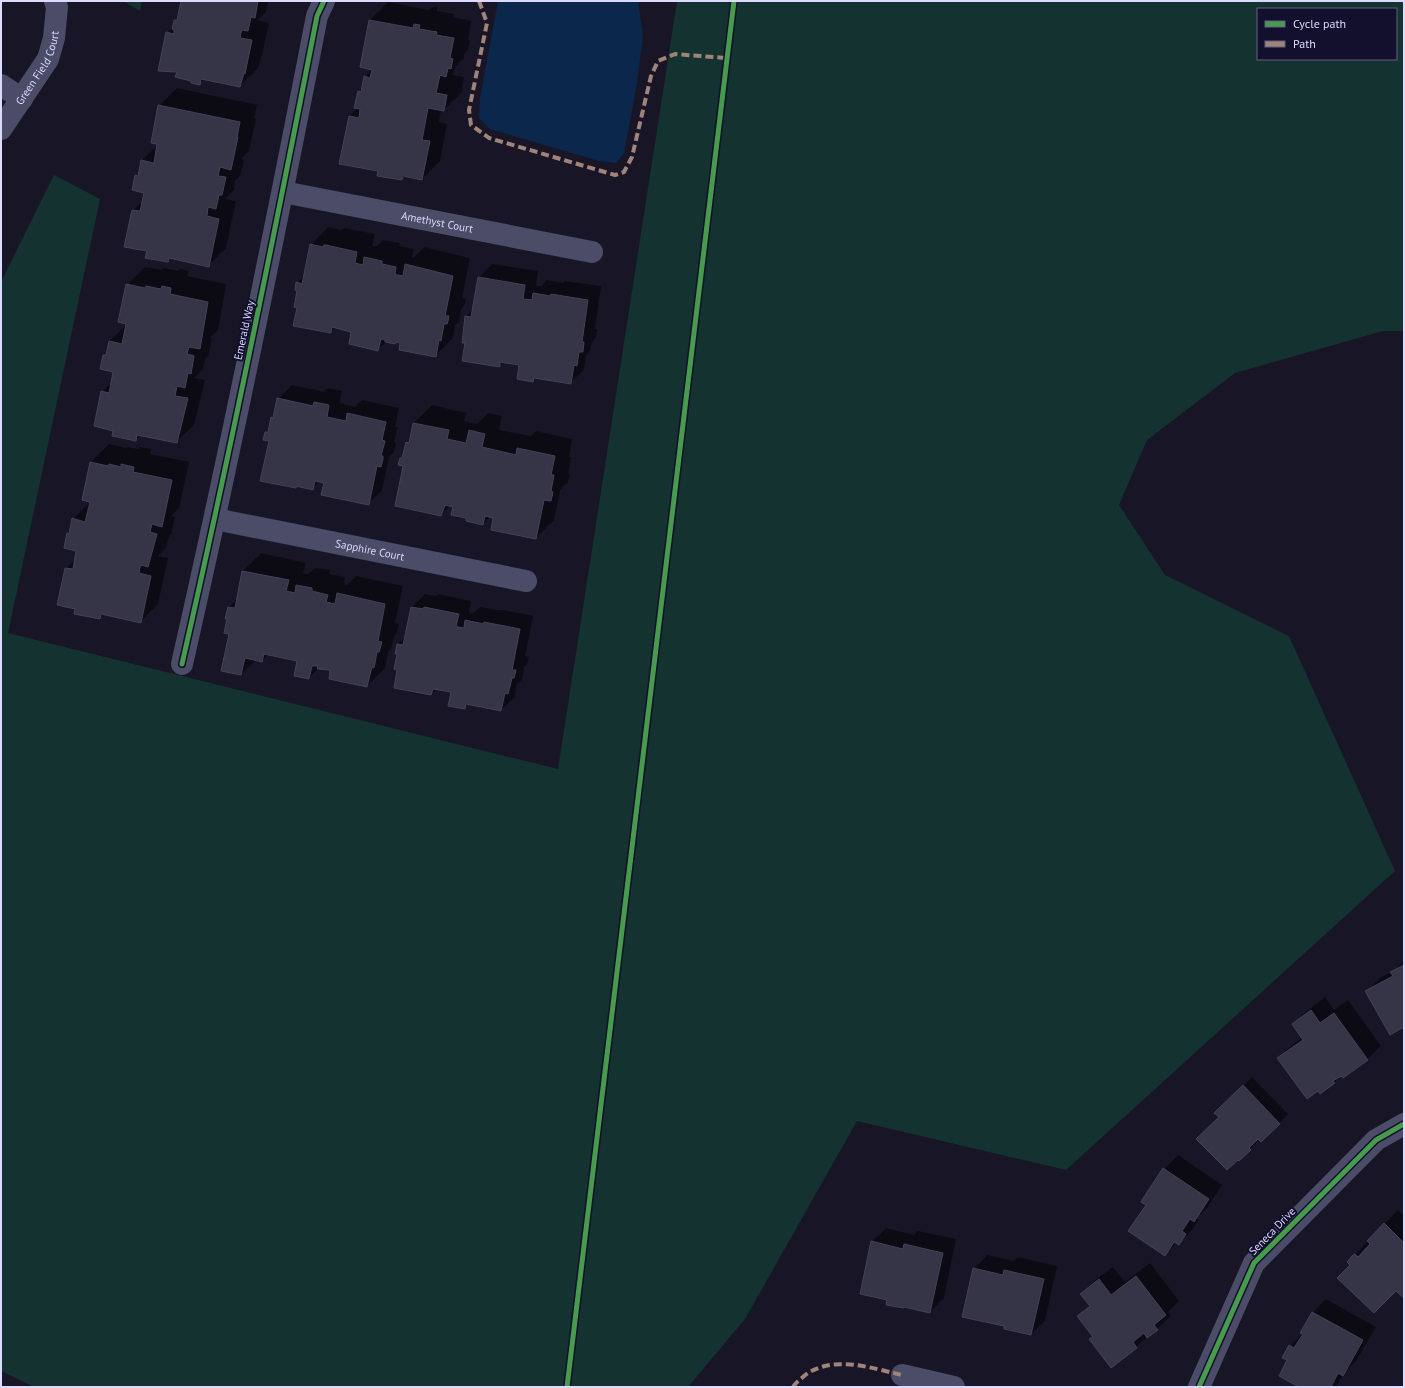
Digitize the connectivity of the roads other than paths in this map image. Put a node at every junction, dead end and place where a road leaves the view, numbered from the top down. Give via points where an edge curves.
1 (55, 1) edge
2 (324, 1) edge
3 (1, 85) edge
4 (22, 99) junction
5 (1, 129) edge
6 (283, 192) junction
7 (592, 252) dead end
8 (215, 519) junction
9 (526, 581) dead end
10 (182, 664) dead end
11 (1404, 1124) edge
12 (902, 1375) dead end
13 (954, 1387) edge
14 (1199, 1387) edge

1 - 4 street, Green Field Court via 57,7 54,38 48,59
2 - 6 street, Emerald Way via 317,16
3 - 4 street
4 - 5 street, Green Field Court
6 - 7 street, Amethyst Court
6 - 8 street, Emerald Way
8 - 9 street, Sapphire Court
8 - 10 street, Emerald Way
11 - 14 street, Seneca Drive via 1376,1140 1254,1263
12 - 13 street

